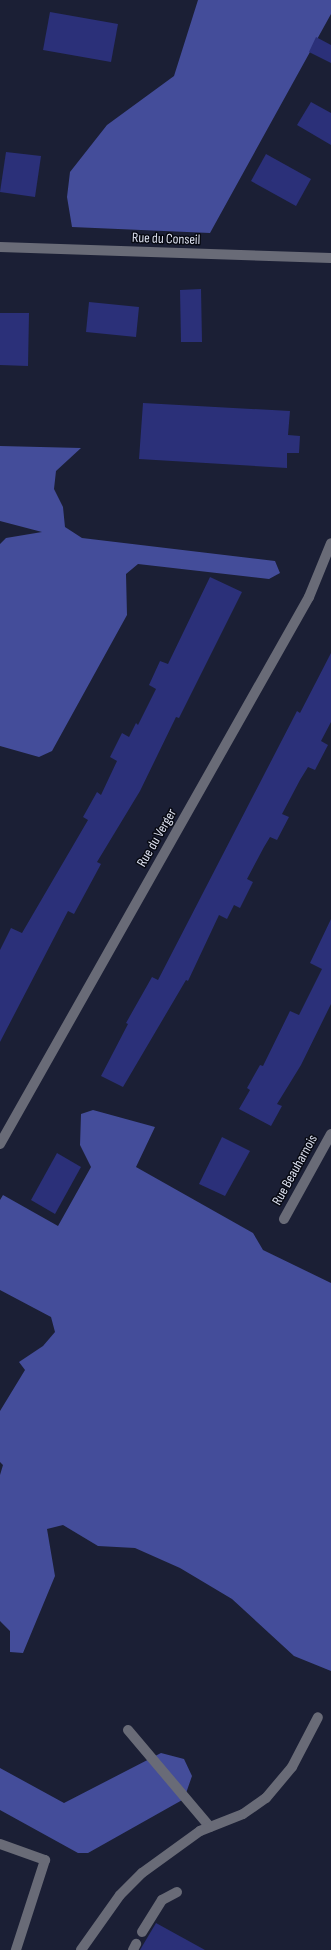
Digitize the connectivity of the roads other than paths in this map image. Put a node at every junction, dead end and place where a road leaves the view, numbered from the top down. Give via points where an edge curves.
1 (0, 248) edge
2 (330, 255) edge
3 (331, 543) edge
4 (331, 1134) edge
5 (0, 1144) edge
6 (284, 1219) dead end
7 (318, 1717) dead end
8 (128, 1730) dead end
9 (210, 1827) junction
10 (0, 1844) edge
11 (177, 1892) dead end
12 (142, 1932) dead end
13 (16, 1950) edge
14 (81, 1950) edge

1 - 2 street, Rue du Conseil
3 - 5 street, Rue du Verger via 306,603
4 - 6 street, Rue Beauharnois
7 - 9 street via 292,1767 266,1798 243,1814
8 - 9 street
9 - 14 street via 178,1846 142,1873 120,1895
10 - 13 street via 45,1860
11 - 12 street via 162,1900

